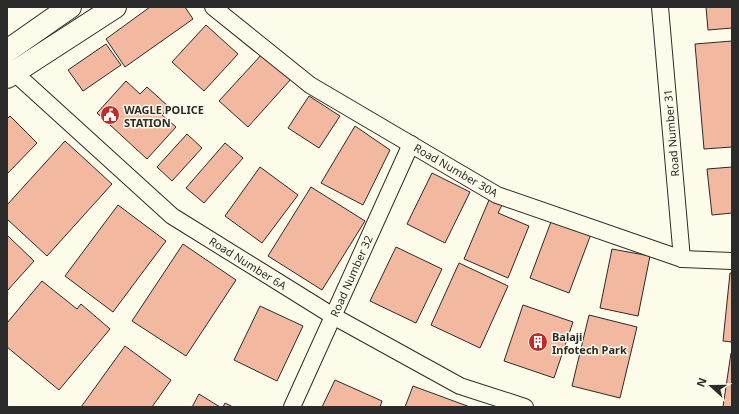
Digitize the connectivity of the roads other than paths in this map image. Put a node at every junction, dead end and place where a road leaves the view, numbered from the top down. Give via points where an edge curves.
1 (70, 7) edge
2 (115, 7) edge
3 (213, 7) edge
4 (660, 7) edge
5 (7, 51) edge
6 (9, 72) edge
7 (410, 144) junction
8 (682, 259) junction
9 (732, 261) edge
10 (333, 316) junction
11 (292, 407) edge
12 (525, 407) edge

1 - 5 main road
2 - 6 main road
3 - 7 street, Road Number 30A via 310,85
4 - 8 street, Road Number 31
6 - 10 street, Road Number 6A via 172,216
7 - 8 street, Road Number 30A via 497,195
7 - 10 street, Road Number 32
8 - 9 street, Road Number 30A
10 - 11 street, Road Number 32
10 - 12 street, Road Number 6A via 460,386

